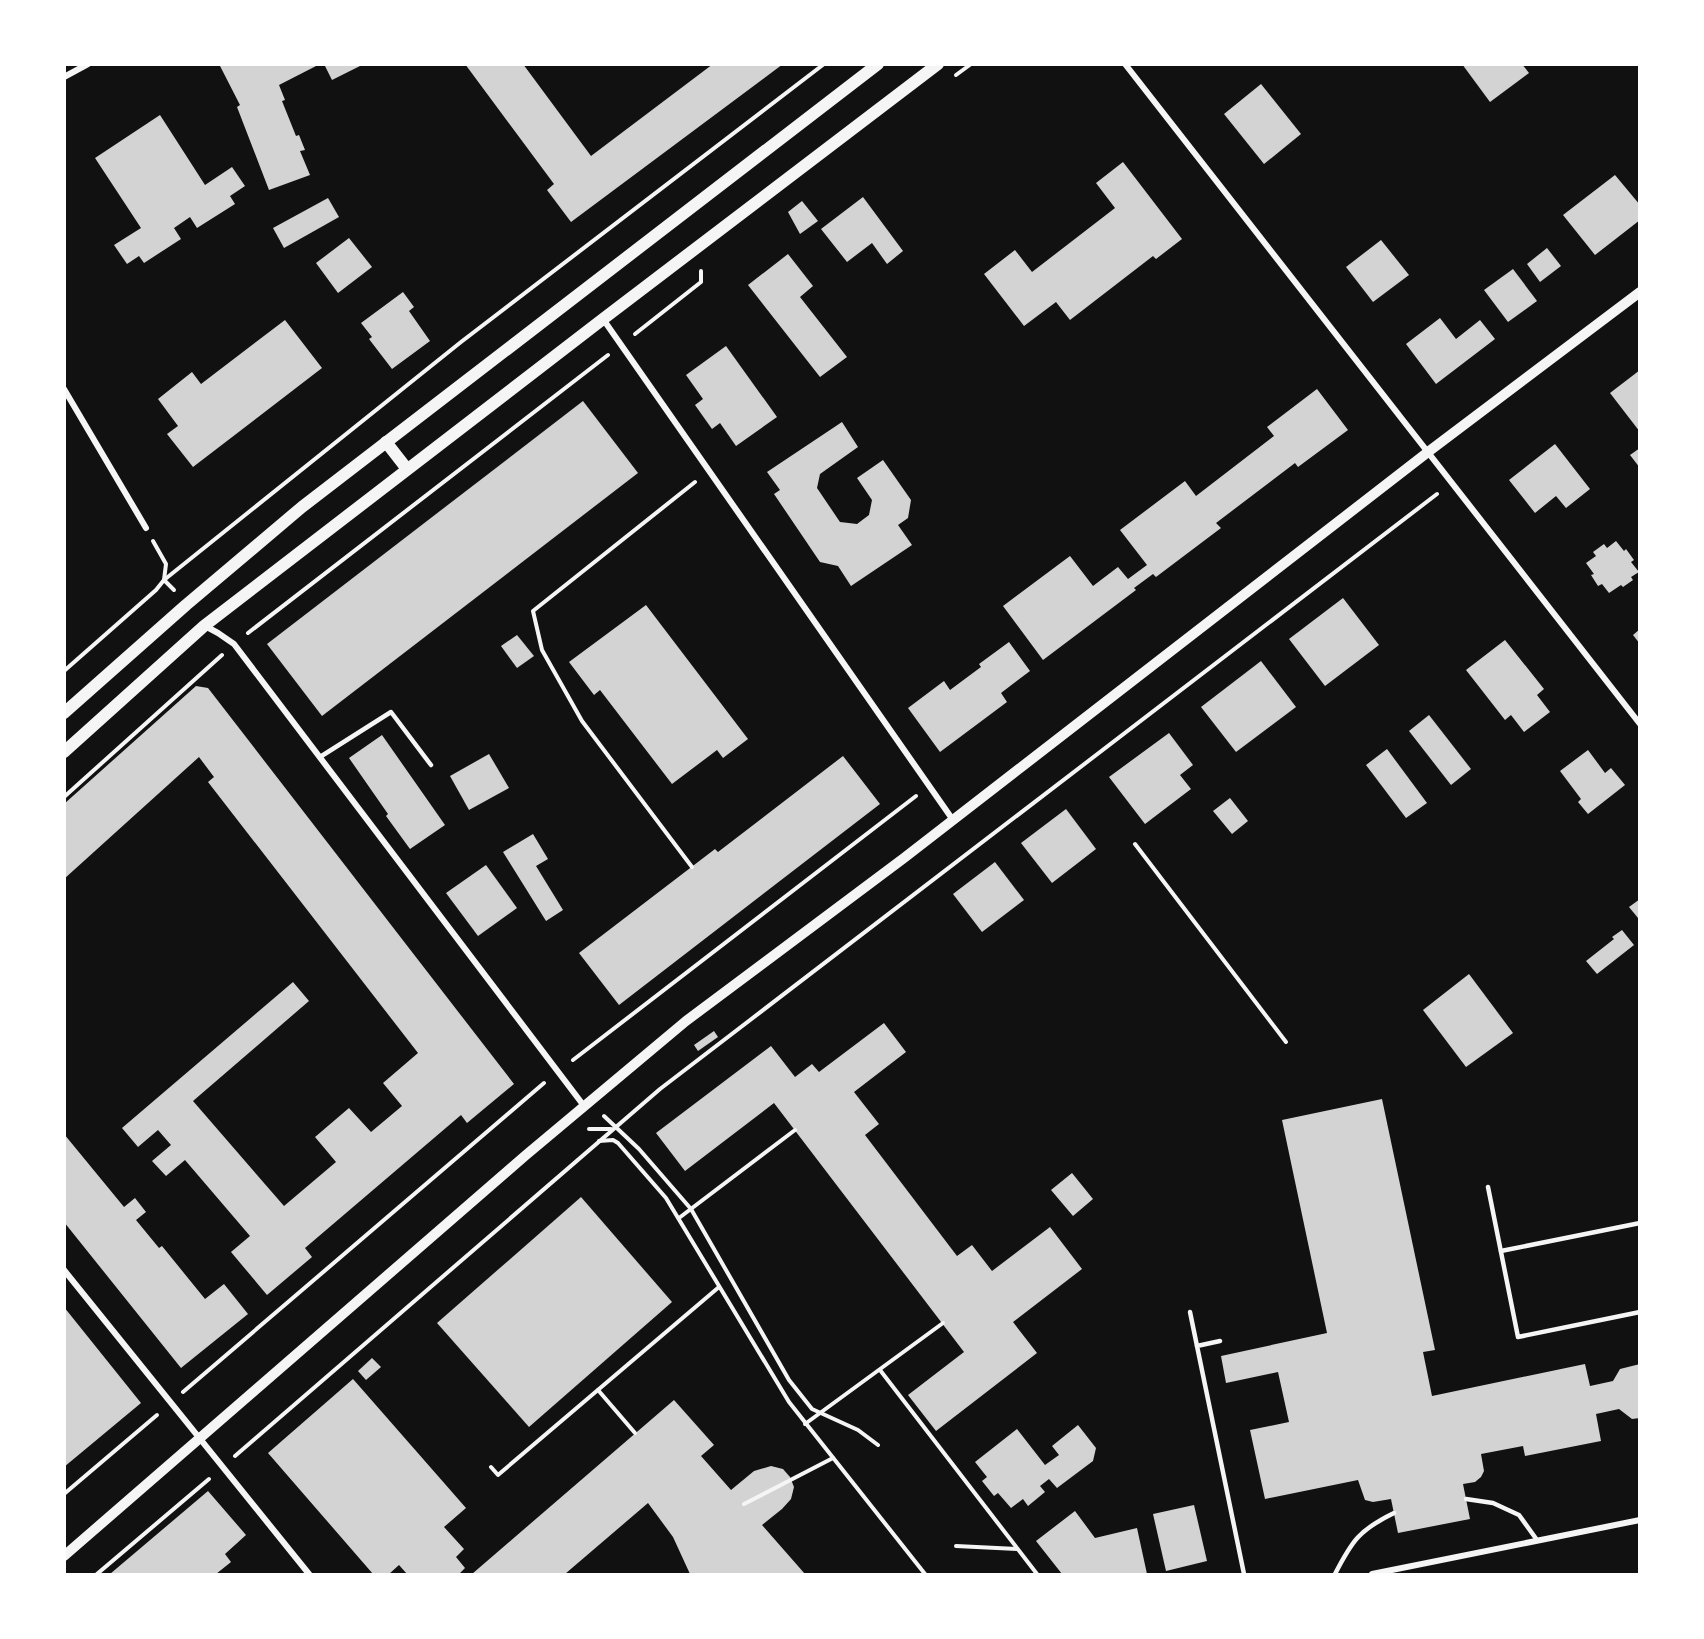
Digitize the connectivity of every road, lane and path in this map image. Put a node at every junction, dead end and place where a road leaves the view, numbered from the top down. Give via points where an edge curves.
1 (88, 64) edge
2 (824, 64) edge
3 (878, 64) edge
4 (938, 64) edge
5 (1125, 64) edge
6 (64, 77) edge
7 (1640, 292) edge
8 (603, 319) junction
9 (64, 389) edge
10 (386, 442) junction
11 (1428, 452) junction
12 (407, 469) junction
13 (710, 471) junction
14 (1452, 482) junction
15 (146, 528) joint
16 (164, 579) junction
17 (156, 590) junction
18 (162, 597) dead end
19 (204, 626) junction
20 (217, 659) dead end
21 (64, 671) edge
22 (64, 713) edge
23 (1640, 724) edge
24 (64, 752) edge
25 (320, 757) junction
26 (431, 765) dead end
27 (929, 787) junction
28 (64, 798) edge
29 (953, 820) junction
30 (1135, 844) dead end
31 (692, 867) dead end
32 (1286, 1042) dead end
33 (569, 1063) dead end
34 (544, 1083) dead end
35 (584, 1106) junction
36 (795, 1130) dead end
37 (623, 1134) dead end
38 (599, 1141) junction
39 (1488, 1187) dead end
40 (691, 1209) junction
41 (679, 1218) junction
42 (1640, 1223) edge
43 (1501, 1251) junction
44 (64, 1270) edge
45 (719, 1287) junction
46 (1190, 1312) dead end
47 (1640, 1312) edge
48 (943, 1323) dead end
49 (1220, 1341) dead end
50 (1197, 1346) junction
51 (880, 1370) junction
52 (598, 1390) junction
53 (171, 1403) junction
54 (821, 1413) junction
55 (805, 1424) junction
56 (635, 1433) dead end
57 (200, 1439) junction
58 (878, 1445) dead end
59 (833, 1458) junction
60 (222, 1467) junction
61 (491, 1467) dead end
62 (64, 1494) edge
63 (1466, 1499) dead end
64 (744, 1504) dead end
65 (1394, 1514) dead end
66 (1640, 1520) edge
67 (1537, 1540) junction
68 (957, 1546) dead end
69 (1018, 1549) junction
70 (64, 1556) edge
71 (97, 1575) edge
72 (309, 1575) edge
73 (925, 1575) edge
74 (1037, 1575) edge
75 (1244, 1575) edge
76 (1335, 1575) edge
77 (1372, 1575) edge

1 - 6 street
2 - 16 path via 470,335
3 - 10 main road
4 - 8 main road
5 - 11 street
7 - 11 street
8 - 12 main road
8 - 13 street
9 - 15 street
10 - 12 main road
10 - 22 main road via 302,507
11 - 14 street
11 - 29 street
12 - 19 main road
13 - 27 street
13 - 31 path via 533,611 542,650 582,721
14 - 23 street
14 - 38 path via 660,1089
15 - 16 path via 166,564
16 - 17 path
17 - 18 path
17 - 21 path
19 - 24 main road
19 - 25 street via 234,644
20 - 28 path
25 - 26 lane via 391,712
25 - 35 street
27 - 29 street
27 - 33 path
29 - 35 street via 686,1021
30 - 32 path
34 - 53 path
35 - 57 street
36 - 40 path
37 - 40 path
38 - 41 path via 618,1143
38 - 60 path
39 - 43 lane
40 - 41 path
40 - 54 path via 789,1380 804,1401
41 - 45 path
42 - 43 lane
43 - 47 lane via 1518,1337
44 - 53 street
45 - 52 path
45 - 55 path
46 - 50 lane
48 - 51 path
49 - 50 lane
50 - 75 lane
51 - 54 path
51 - 69 path
52 - 56 path
52 - 61 path via 498,1475
53 - 57 street
53 - 62 path
54 - 55 path
54 - 58 path via 858,1430
55 - 59 path
57 - 60 street
57 - 70 street
59 - 64 path
59 - 73 path
60 - 71 path
60 - 72 street
63 - 67 lane via 1493,1503 1519,1515
65 - 76 lane via 1359,1533
66 - 67 street
67 - 77 street
68 - 69 path
69 - 74 path

